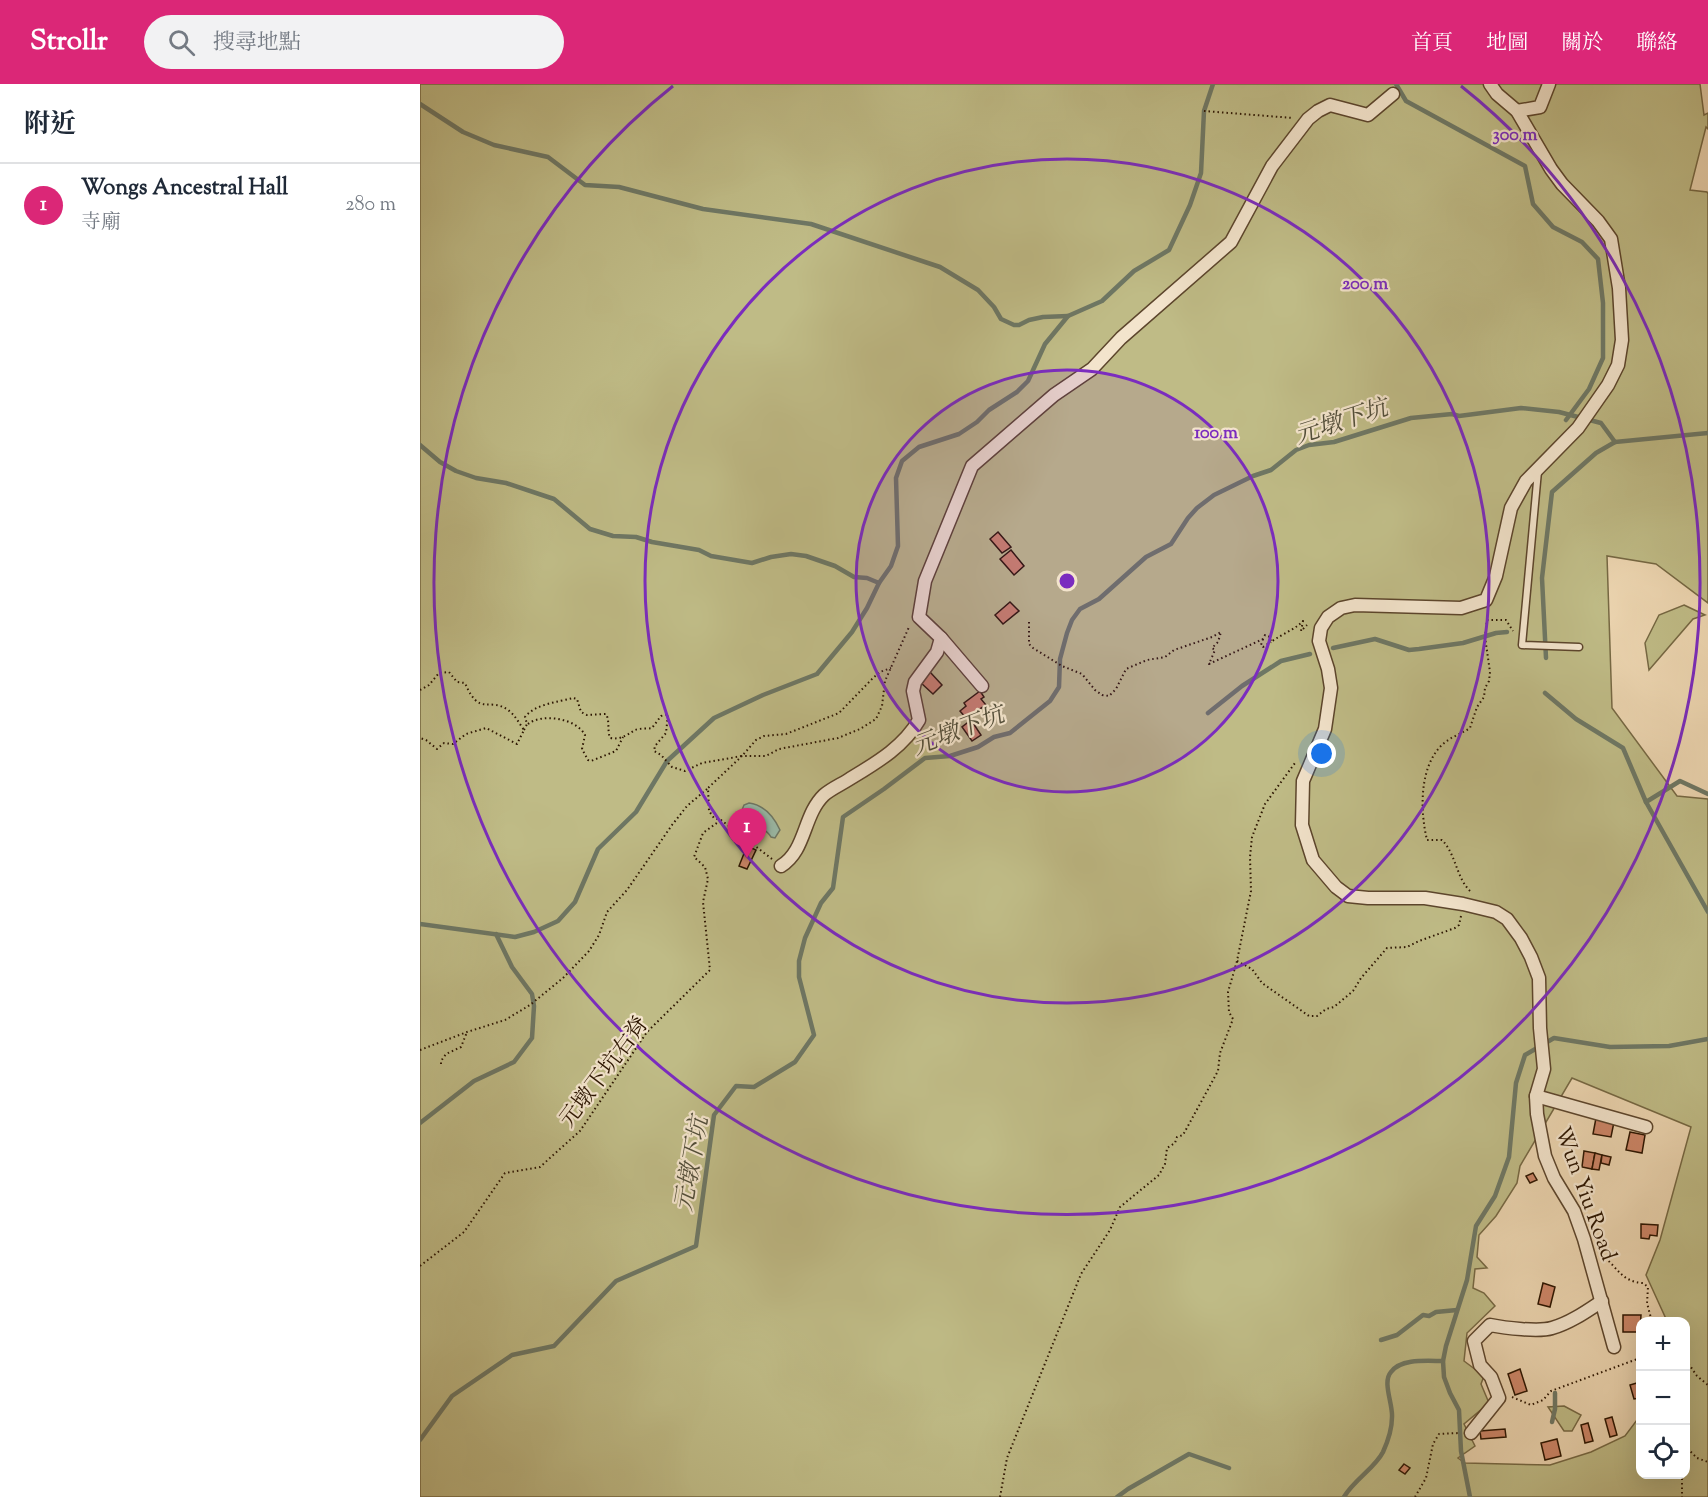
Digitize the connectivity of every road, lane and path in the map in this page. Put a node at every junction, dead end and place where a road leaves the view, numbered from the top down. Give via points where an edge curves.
1 (1490, 84) edge
2 (1549, 84) edge
3 (1393, 94) dead end
4 (1204, 111) dead end
5 (1517, 111) junction
6 (1308, 119) junction
7 (1539, 467) junction
8 (919, 617) junction
9 (1029, 622) dead end
10 (1324, 623) junction
11 (941, 638) junction
12 (1263, 639) junction
13 (1272, 642) junction
14 (1522, 645) junction
15 (1579, 647) dead end
16 (891, 668) junction
17 (982, 686) dead end
18 (420, 690) edge
19 (527, 724) junction
20 (524, 730) junction
21 (623, 737) junction
22 (420, 738) edge
23 (742, 756) junction
24 (1298, 760) dead end
25 (708, 789) junction
26 (721, 820) junction
27 (781, 866) joint
28 (1483, 910) junction
29 (1459, 921) dead end
30 (1237, 961) junction
31 (467, 1032) junction
32 (420, 1050) edge
33 (441, 1064) dead end
34 (1536, 1096) junction
35 (1646, 1127) dead end
36 (1584, 1239) junction
37 (420, 1266) edge
38 (1602, 1301) junction
39 (1651, 1317) edge
40 (1614, 1347) dead end
41 (1636, 1360) edge
42 (1690, 1366) edge
43 (1708, 1385) edge
44 (1497, 1393) junction
45 (1471, 1433) joint
46 (1690, 1451) edge
47 (1708, 1462) edge
48 (1682, 1479) edge
49 (1000, 1497) edge
50 (1416, 1497) edge
51 (1682, 1497) edge

1 - 5 street
2 - 5 street via 1540,107
3 - 6 street via 1368,115 1330,105
4 - 6 path
5 - 7 street via 1562,184 1611,239 1620,299 1622,340 1618,365 1587,417
6 - 8 street via 1272,166 1231,242 1121,338 1092,369 1054,395 972,466 925,581
7 - 10 street via 1511,508 1496,576 1486,600 1461,608 1355,605 1341,608
7 - 14 lane
8 - 11 street
8 - 16 path via 912,621
9 - 12 path via 1032,648 1082,674 1095,690 1109,696 1126,669 1221,632 1209,664
10 - 13 path via 1316,618 1301,631 1303,621
10 - 28 street, Wun Yiu Road via 1319,641 1331,688 1325,729 1303,781 1302,825 1313,860 1348,896 1425,898
11 - 17 street
11 - 27 street via 937,652 915,682 919,720 912,732 882,758 825,794 812,808 796,852
12 - 13 path via 1265,635
12 - 13 path via 1263,647
14 - 15 lane
14 - 28 path via 1506,620 1487,620 1490,672 1484,697 1470,728 1441,745 1426,773 1423,824 1427,840 1442,840 1448,846 1462,880 1482,902
16 - 23 path via 880,672 839,712 786,734 764,736
16 - 23 path via 880,713 868,724 838,738 779,749 766,756
18 - 20 path via 439,673 449,672 457,682 465,683 474,700 508,710
19 - 20 path
19 - 21 path via 554,718 579,727 585,735 582,749 591,761 616,751
19 - 21 path via 525,717 529,712 573,698 587,715 606,714 610,738
20 - 22 path via 517,744 486,728 437,749
21 - 23 path via 652,728 668,714 666,733 654,751 672,767 685,771 702,763
23 - 25 path
24 - 30 path via 1264,804 1252,837 1251,891
25 - 26 path via 710,811
25 - 31 path via 687,806 667,831 607,912 589,951 563,978 505,1020
26 - 27 path
26 - 37 path, 元墩下坑右脊 via 702,833 694,857 705,867 708,879 703,902 710,970 647,1032 580,1131 540,1167 506,1173 464,1232
28 - 34 street, Wun Yiu Road via 1507,919 1539,978 1544,1069
29 - 30 path via 1455,928 1407,947 1387,948 1353,991 1317,1016 1309,1016
30 - 49 path via 1228,992 1233,1019 1220,1053 1218,1071 1183,1135 1167,1148 1166,1164 1159,1175 1120,1207 1081,1274 1007,1458
31 - 32 path
31 - 33 path via 460,1047 446,1054
34 - 35 street
34 - 36 street, Wun Yiu Road via 1545,1156
36 - 38 street, Wun Yiu Road
36 - 39 path via 1624,1278 1648,1287
38 - 40 street, Wun Yiu Road
38 - 44 street via 1550,1329 1491,1325 1474,1341 1480,1365 1491,1377
41 - 44 path via 1551,1391 1543,1401 1531,1405
42 - 43 path
44 - 45 street via 1499,1398
45 - 50 path via 1438,1434 1426,1478
46 - 47 path
48 - 51 path

